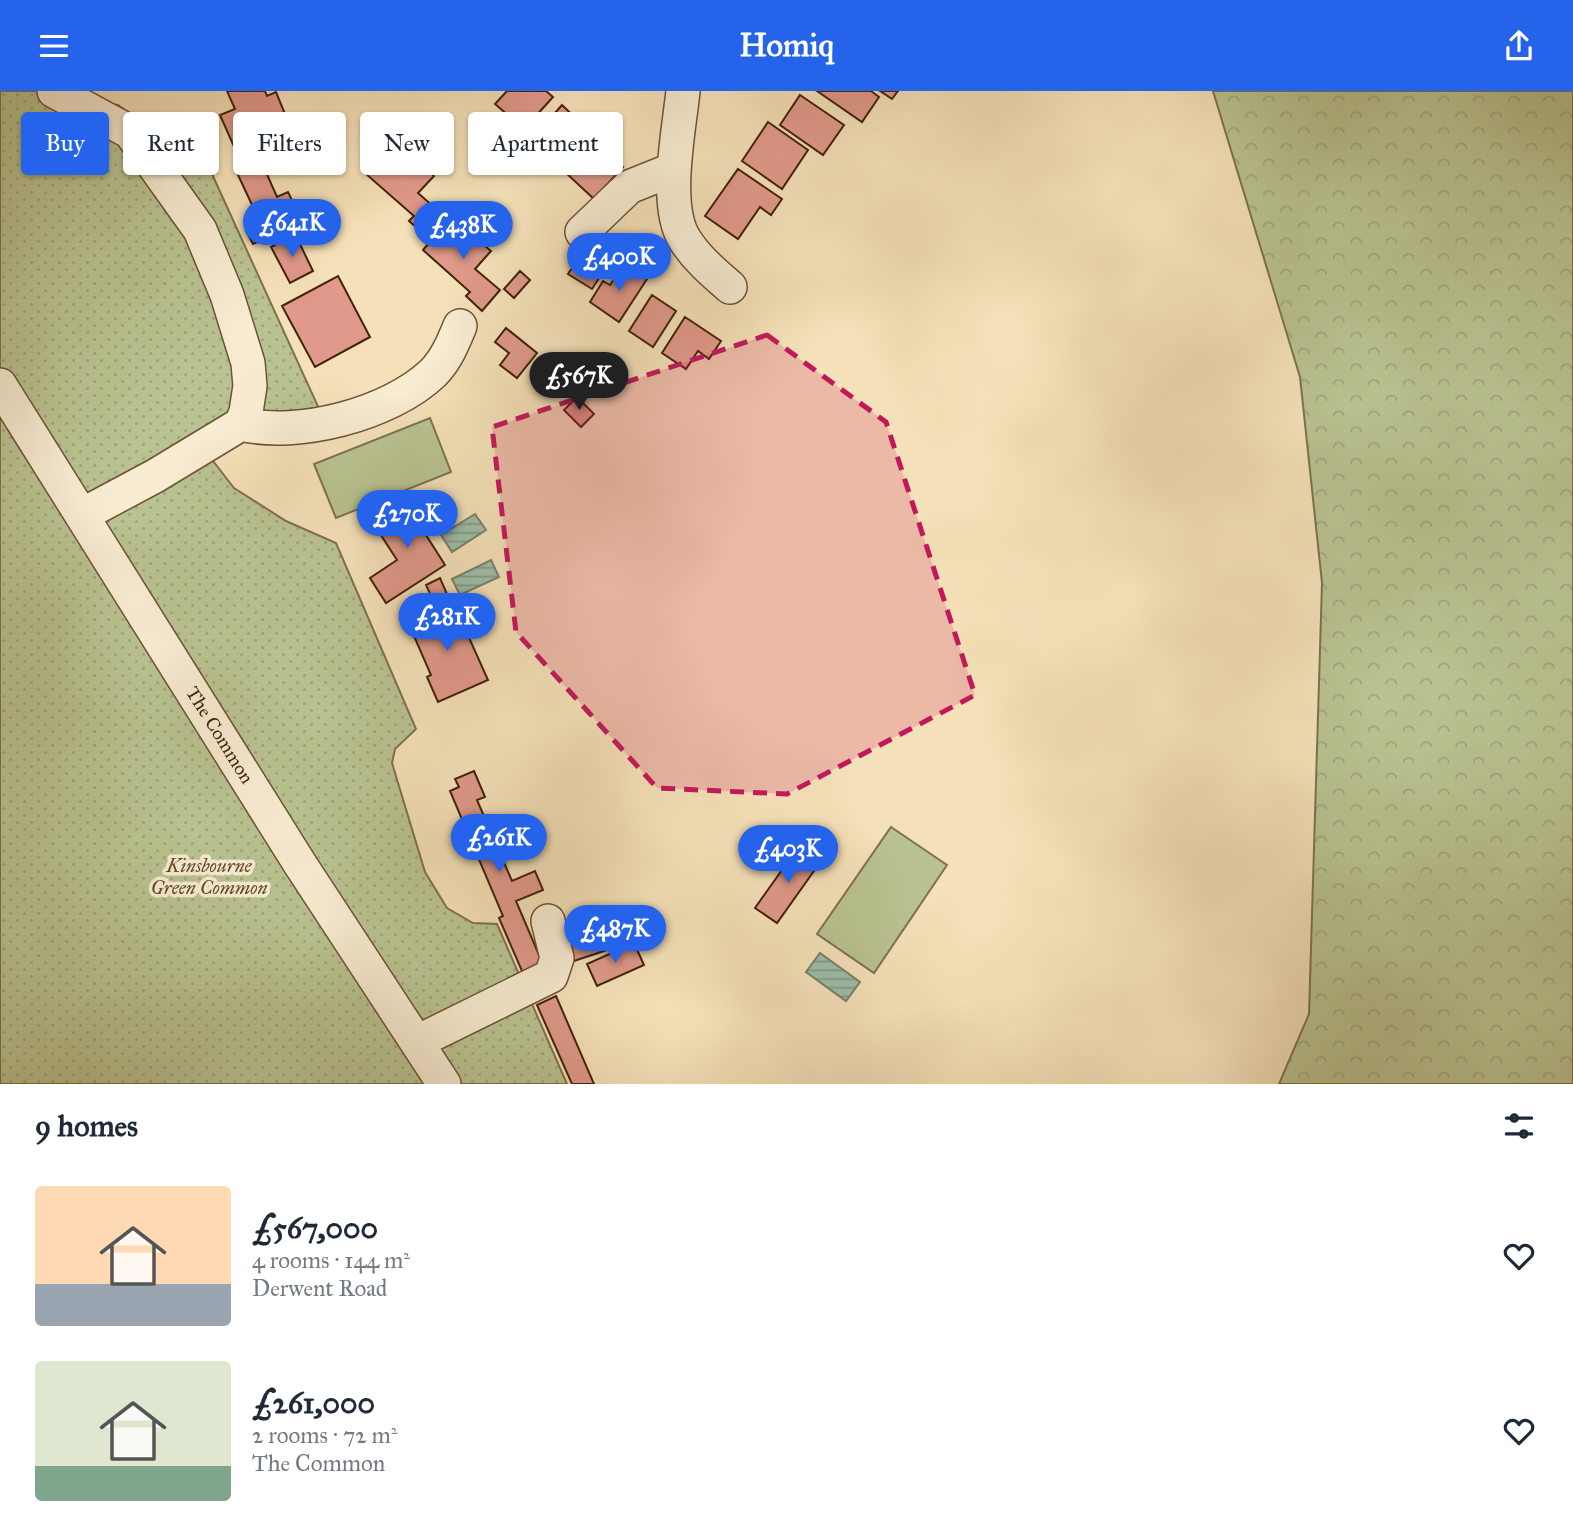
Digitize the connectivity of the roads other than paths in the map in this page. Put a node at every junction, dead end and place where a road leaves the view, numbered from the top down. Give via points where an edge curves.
1 (54, 91) edge
2 (683, 91) edge
3 (674, 169) junction
4 (582, 232) dead end
5 (730, 287) dead end
6 (460, 327) dead end
7 (0, 385) edge
8 (241, 424) junction
9 (82, 515) junction
10 (548, 921) dead end
11 (416, 1042) junction
12 (443, 1084) edge

1 - 8 street via 130,132 200,230 228,295 248,363 250,386
2 - 3 street
3 - 4 street via 629,187
3 - 5 street via 676,218 684,239
6 - 8 street via 433,372 403,394 352,417 294,429
7 - 9 street, The Common
8 - 9 street
9 - 11 street, The Common
10 - 11 street via 557,958 551,976
11 - 12 street, The Common

